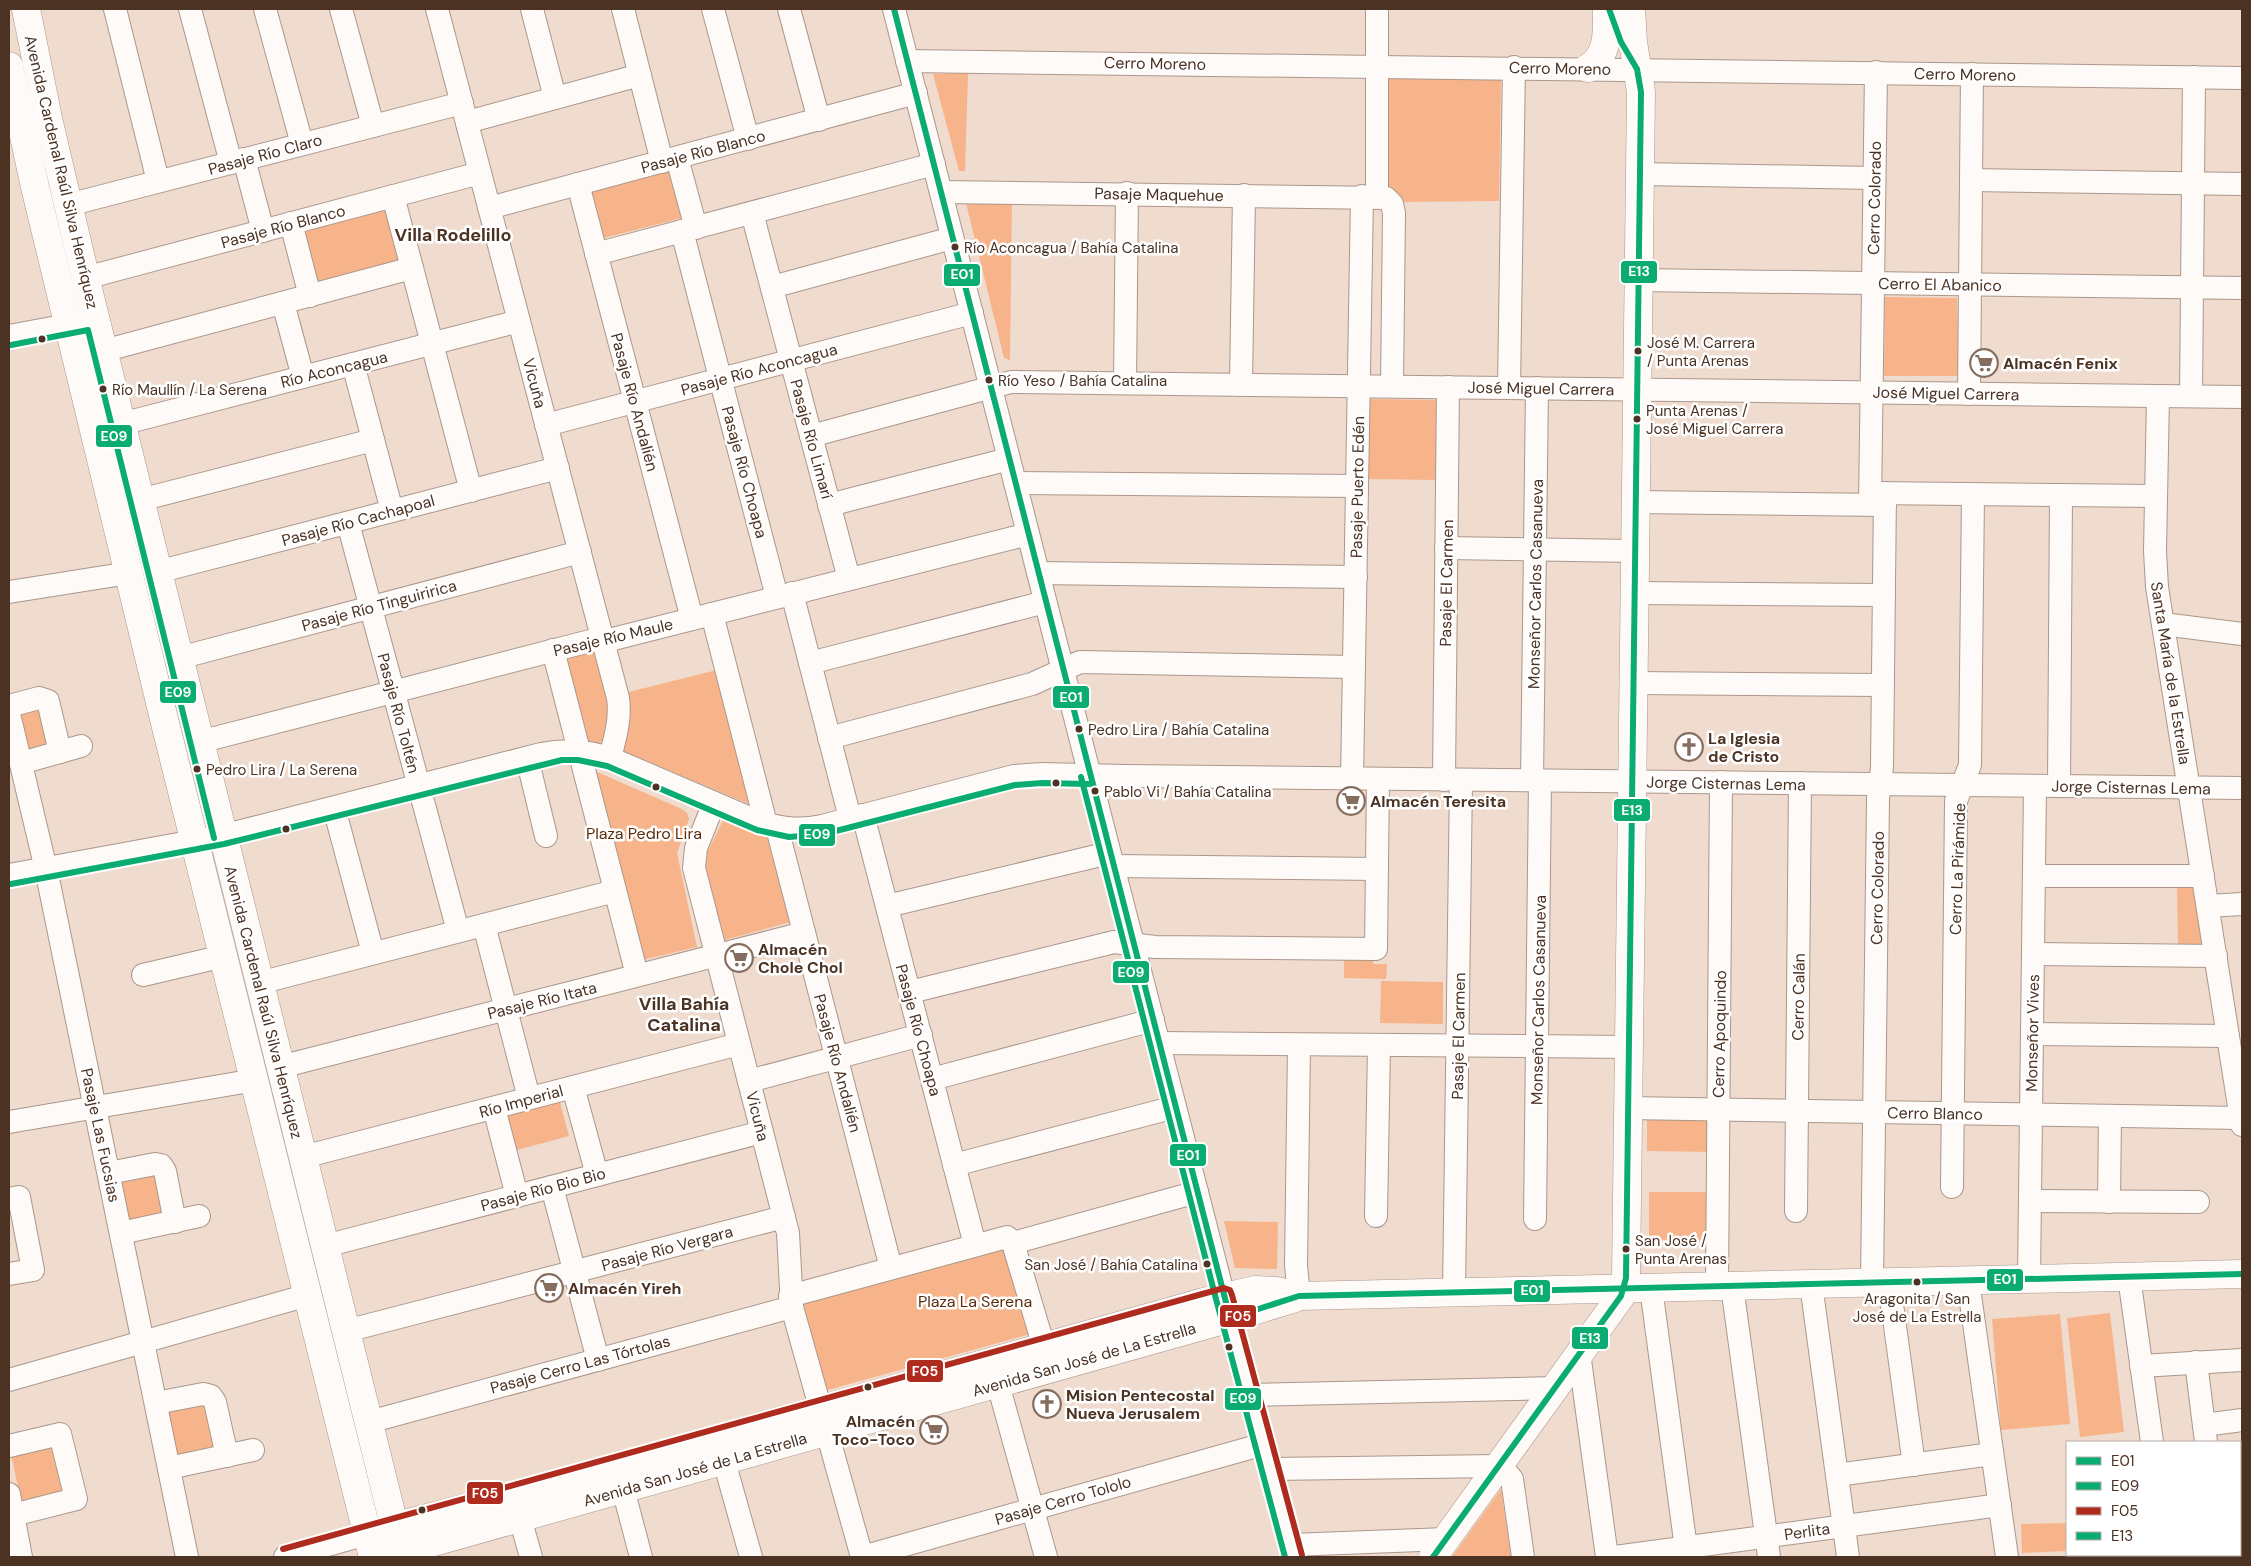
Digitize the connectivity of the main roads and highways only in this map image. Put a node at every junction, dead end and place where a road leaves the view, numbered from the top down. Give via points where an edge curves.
1 (26, 9) edge
2 (1608, 9) edge
3 (1631, 9) edge
4 (9, 66) edge
5 (1588, 68) road end
6 (1637, 69) junction
7 (83, 323) junction
8 (2242, 1274) edge
9 (1624, 1288) junction
10 (1227, 1307) junction
11 (824, 1420) junction
12 (386, 1547) edge
13 (1440, 1548) edge

1 - 7 main road, Avenida Cardenal Raúl Silva Henríquez via 85,278
2 - 5 main road via 1604,51
2 - 6 main road via 1621,42
3 - 6 main road
4 - 7 main road, Avenida Cardenal Raúl Silva Henríquez via 35,188
6 - 9 main road via 1640,174
7 - 12 main road, Avenida Cardenal Raúl Silva Henríquez via 129,573 308,1295
7 - 12 main road, Avenida Cardenal Raúl Silva Henríquez via 103,351 369,1422
8 - 9 main road, Avenida San José de La Estrella
9 - 10 main road, Avenida San José de La Estrella via 1299,1296 1255,1290
9 - 13 main road
10 - 11 main road, Avenida San José de La Estrella via 1044,1347
10 - 11 main road, Avenida San José de La Estrella via 998,1384
11 - 12 main road, Avenida San José de La Estrella
11 - 12 main road, Avenida San José de La Estrella via 724,1461 520,1518

